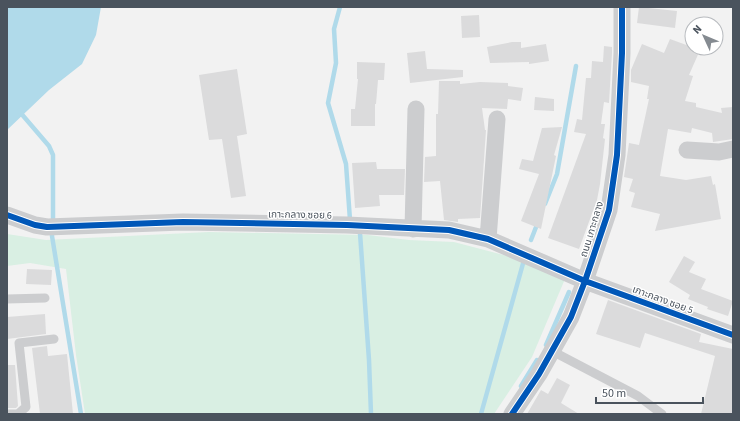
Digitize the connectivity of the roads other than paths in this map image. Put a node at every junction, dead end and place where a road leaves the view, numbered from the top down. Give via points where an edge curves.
1 (622, 7) edge
2 (416, 109) dead end
3 (497, 119) dead end
4 (733, 149) edge
5 (686, 150) dead end
6 (7, 215) edge
7 (413, 228) junction
8 (488, 239) junction
9 (585, 281) junction
10 (45, 298) dead end
11 (7, 299) edge
12 (733, 335) edge
13 (54, 339) dead end
14 (552, 351) junction
15 (7, 414) edge
16 (512, 414) edge
17 (662, 414) edge

1 - 9 street, ถนน เกาะกลาง via 618,155 609,210
2 - 7 street
3 - 8 street
4 - 5 street via 720,152
6 - 7 street, เกาะกลาง ซอย 6 via 35,225 54,227 183,222
7 - 8 street, เกาะกลาง ซอย 6 via 449,230
8 - 9 street, เกาะกลาง ซอย 6
9 - 12 street, เกาะกลาง ซอย 5
9 - 14 street, ถนน เกาะกลาง via 571,317
10 - 11 lane
13 - 15 lane via 19,343 26,407 18,414
14 - 16 street, ถนน เกาะกลาง
14 - 17 lane via 638,396

